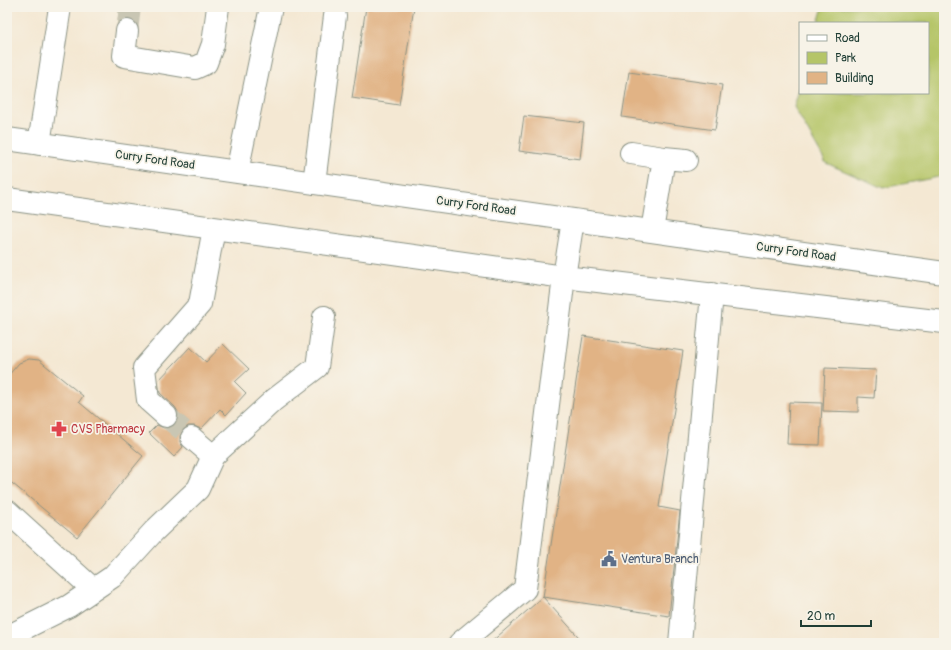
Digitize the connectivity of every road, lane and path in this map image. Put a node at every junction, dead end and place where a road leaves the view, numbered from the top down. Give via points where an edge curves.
1 (60, 7) edge
2 (218, 7) edge
3 (271, 7) edge
4 (335, 16) dead end
5 (127, 31) tunnel mouth
6 (7, 139) edge
7 (39, 144) junction
8 (631, 153) dead end
9 (664, 158) junction
10 (686, 160) dead end
11 (237, 172) junction
12 (314, 183) junction
13 (7, 199) edge
14 (573, 220) junction
15 (214, 228) junction
16 (652, 231) junction
17 (944, 273) edge
18 (564, 277) junction
19 (712, 294) junction
20 (324, 317) dead end
21 (944, 322) edge
22 (166, 416) tunnel mouth
23 (192, 438) tunnel mouth
24 (213, 456) junction
25 (7, 511) edge
26 (94, 589) junction
27 (7, 637) edge
28 (460, 643) edge
29 (680, 643) edge

1 - 7 street
2 - 5 street via 213,44 206,63 195,68 124,56
3 - 11 street
4 - 12 street
6 - 7 street, Curry Ford Road
7 - 11 street, Curry Ford Road
8 - 9 street
9 - 10 street
9 - 16 street
11 - 12 street, Curry Ford Road
12 - 14 street, Curry Ford Road
13 - 15 street
14 - 16 street, Curry Ford Road
14 - 18 street
15 - 18 street
15 - 22 street via 200,304 144,368 148,400
16 - 17 street, Curry Ford Road
18 - 19 street
18 - 28 street via 525,589
19 - 21 street
19 - 29 street
20 - 24 street via 317,367 274,400
23 - 24 street
24 - 26 street via 198,489 154,531 112,577
25 - 26 street
26 - 27 street via 69,606

